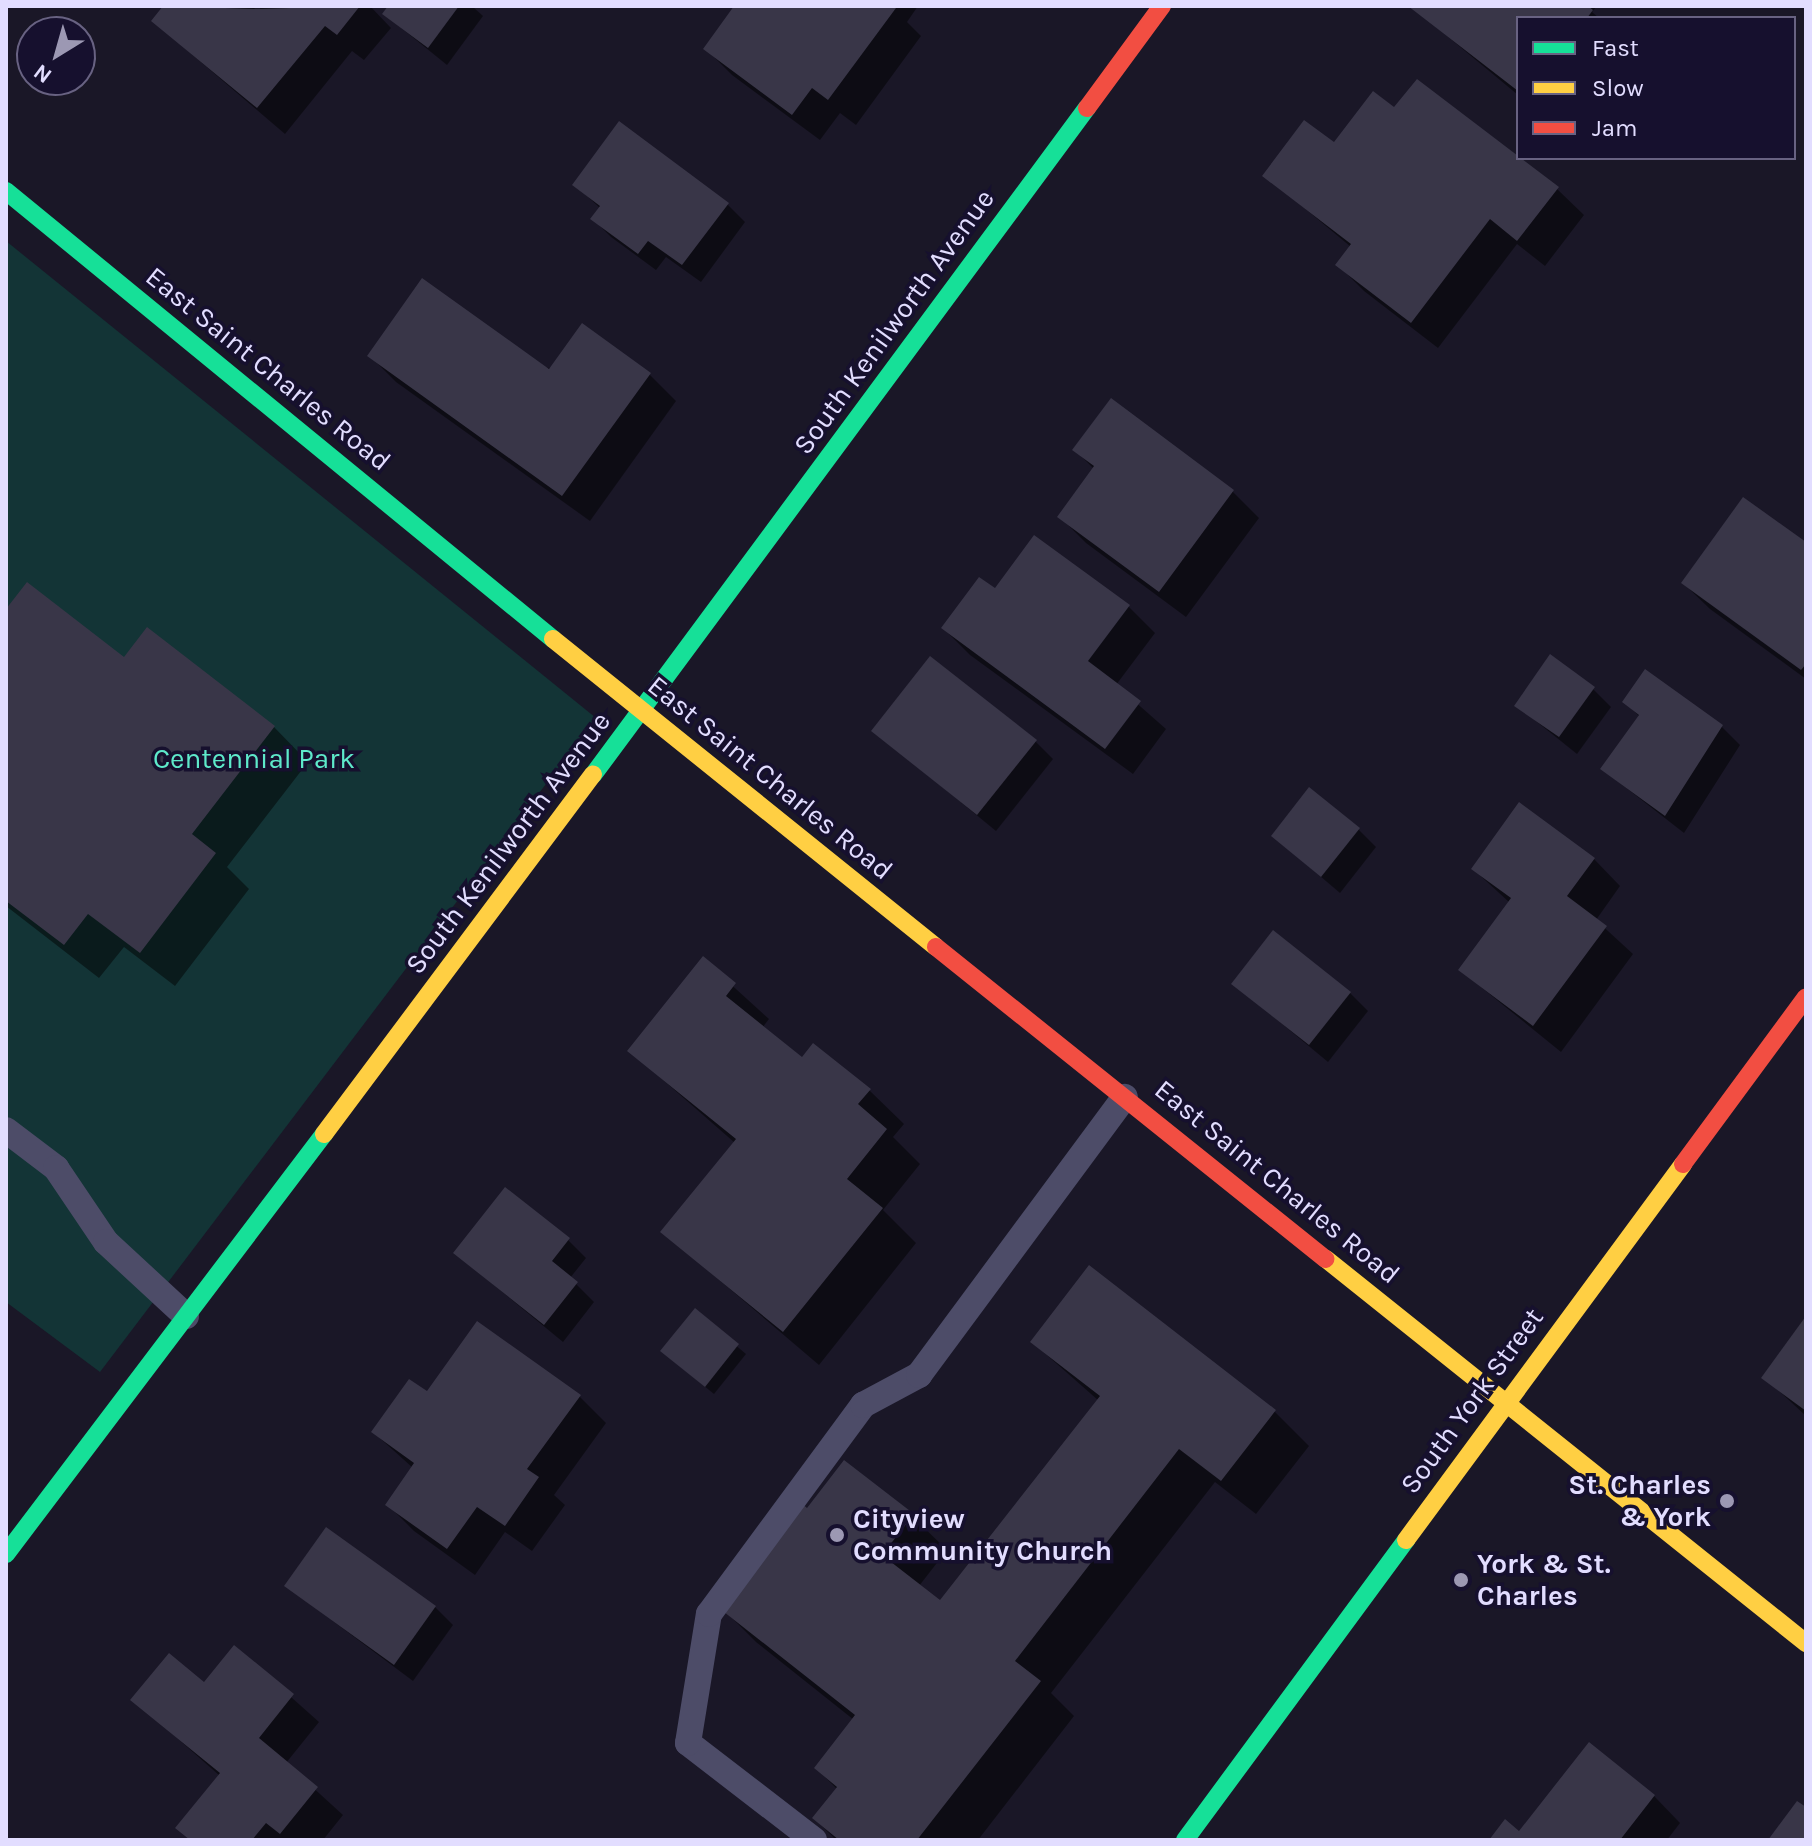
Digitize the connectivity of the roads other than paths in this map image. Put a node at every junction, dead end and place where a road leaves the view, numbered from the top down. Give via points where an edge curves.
1 (1162, 6) edge
2 (6, 191) edge
3 (641, 711) junction
4 (1806, 997) edge
5 (1125, 1097) junction
6 (6, 1130) edge
7 (186, 1316) junction
8 (1506, 1402) junction
9 (6, 1554) edge
10 (1806, 1643) edge
11 (814, 1840) edge
12 (1185, 1840) edge

1 - 3 main road, South Kenilworth Avenue
2 - 3 main road, East Saint Charles Road
3 - 5 main road, East Saint Charles Road
3 - 7 main road, South Kenilworth Avenue
4 - 8 main road, South York Street
5 - 8 main road, East Saint Charles Road
5 - 11 lane via 919,1375 863,1405 709,1614 688,1743
6 - 7 lane via 56,1168 106,1242
7 - 9 main road, South Kenilworth Avenue
8 - 10 main road, East Saint Charles Road
8 - 12 main road, South York Street

